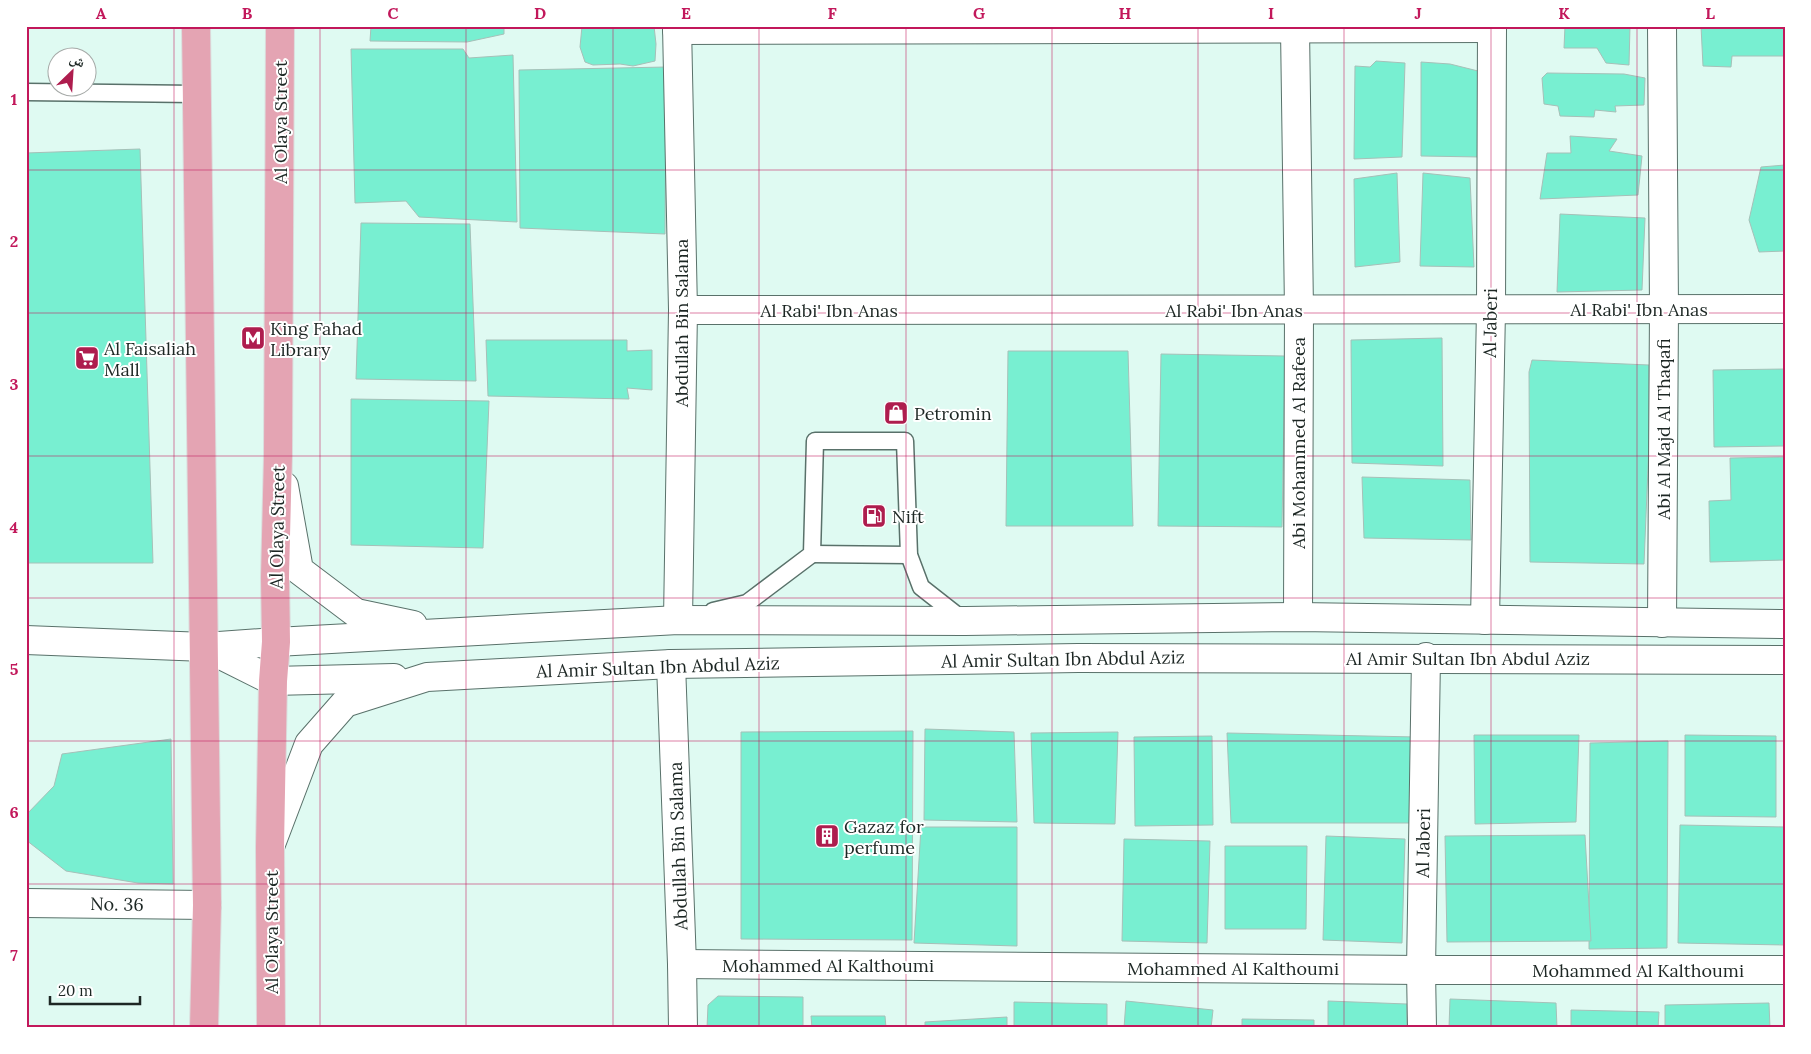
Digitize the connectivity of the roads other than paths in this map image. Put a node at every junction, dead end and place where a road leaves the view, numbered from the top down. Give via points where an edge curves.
1 (196, 26) edge
2 (280, 26) edge
3 (1662, 26) edge
4 (1492, 27) edge
5 (677, 28) edge
6 (1295, 30) junction
7 (26, 92) edge
8 (196, 94) junction
9 (1664, 309) junction
10 (1785, 309) edge
11 (683, 310) junction
12 (1298, 310) junction
13 (1491, 310) junction
14 (278, 455) junction
15 (812, 554) junction
16 (909, 555) junction
17 (1298, 617) junction
18 (678, 620) junction
19 (1485, 620) junction
20 (965, 621) junction
21 (1662, 623) junction
22 (1785, 624) edge
23 (454, 632) junction
24 (26, 640) edge
25 (276, 642) junction
26 (205, 648) junction
27 (1426, 657) junction
28 (1785, 660) edge
29 (671, 664) junction
30 (427, 677) junction
31 (273, 681) junction
32 (270, 847) junction
33 (26, 903) edge
34 (207, 905) junction
35 (682, 964) junction
36 (1421, 970) junction
37 (1785, 970) edge
38 (204, 1028) edge
39 (271, 1028) edge
40 (683, 1028) edge
41 (1422, 1028) edge

1 - 8 main road
2 - 14 main road, Al Olaya Street
3 - 9 street, Abi Al Majd Al Thaqafi
4 - 6 street
4 - 13 street, Al Jaberi
5 - 6 street
5 - 11 street, Abdullah Bin Salama
6 - 12 street, Abi Mohammed Al Rafeea
7 - 8 lane
8 - 26 main road
9 - 10 street, Al Rabi' Ibn Anas
9 - 13 street, Al Rabi' Ibn Anas
9 - 21 street, Abi Al Majd Al Thaqafi
11 - 12 street, Al Rabi' Ibn Anas
11 - 18 street, Abdullah Bin Salama
12 - 13 street, Al Rabi' Ibn Anas
12 - 17 street, Abi Mohammed Al Rafeea
13 - 19 street, Al Jaberi
14 - 23 street, Al Amir Sultan Ibn Abdul Aziz via 299,570 356,614
14 - 25 main road, Al Olaya Street
15 - 16 lane
15 - 16 lane via 815,441 905,441
15 - 18 lane via 747,603
16 - 20 lane via 921,587
17 - 19 street, Al Amir Sultan Ibn Abdul Aziz
17 - 20 street, Al Amir Sultan Ibn Abdul Aziz
18 - 20 street, Al Amir Sultan Ibn Abdul Aziz
18 - 23 street, Al Amir Sultan Ibn Abdul Aziz
19 - 21 street, Al Amir Sultan Ibn Abdul Aziz
21 - 22 street, Al Amir Sultan Ibn Abdul Aziz
23 - 25 street, Al Amir Sultan Ibn Abdul Aziz
24 - 26 street, Al Amir Sultan Ibn Abdul Aziz
25 - 26 street, Al Amir Sultan Ibn Abdul Aziz
25 - 31 main road, Al Olaya Street
26 - 31 street
26 - 34 main road
27 - 28 street, Al Amir Sultan Ibn Abdul Aziz
27 - 29 street, Al Amir Sultan Ibn Abdul Aziz
27 - 36 street, Al Jaberi
29 - 30 street, Al Amir Sultan Ibn Abdul Aziz
29 - 35 street, Abdullah Bin Salama
30 - 31 street
30 - 32 street, Al Amir Sultan Ibn Abdul Aziz via 345,703 309,744
31 - 32 main road, Al Olaya Street
32 - 39 main road, Al Olaya Street
33 - 34 street, No. 36
34 - 38 main road
35 - 36 street, Mohammed Al Kalthoumi
35 - 40 street, Abdullah Bin Salama
36 - 37 street, Mohammed Al Kalthoumi
36 - 41 street, Al Jaberi

